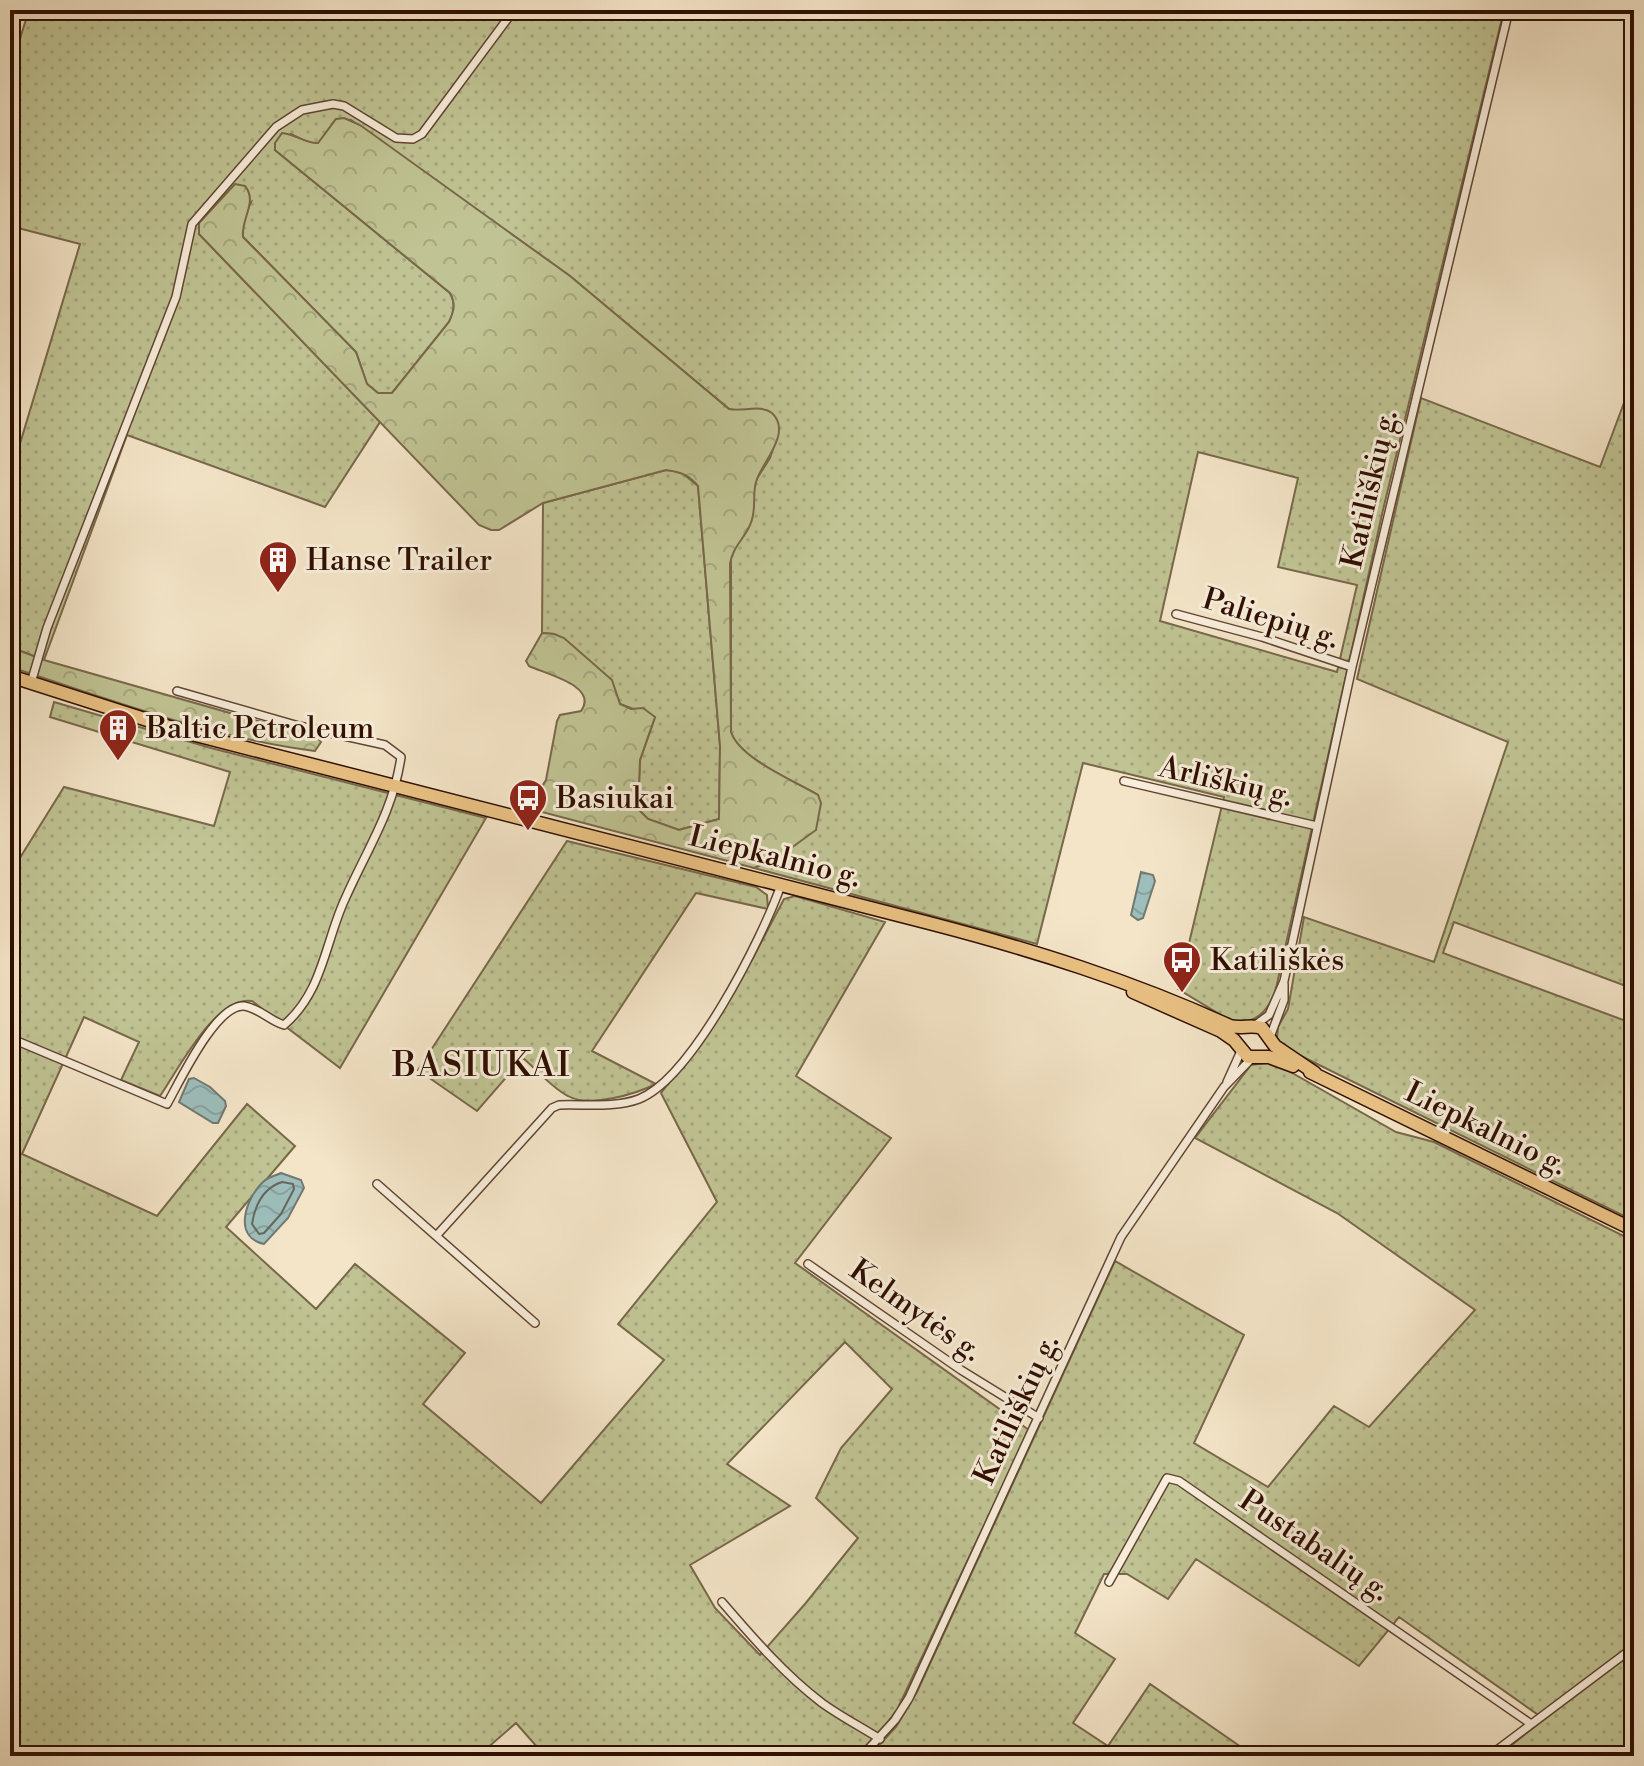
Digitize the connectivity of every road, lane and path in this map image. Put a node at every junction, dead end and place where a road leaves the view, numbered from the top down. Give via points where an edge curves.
1 (514, 10) edge
2 (1509, 10) edge
3 (1176, 614) dead end
4 (1352, 667) junction
5 (10, 676) edge
6 (31, 683) junction
7 (177, 691) dead end
8 (1124, 781) dead end
9 (396, 786) junction
10 (1317, 826) junction
11 (781, 885) junction
12 (1109, 978) junction
13 (1284, 981) junction
14 (1250, 1027) junction
15 (10, 1038) edge
16 (1270, 1039) junction
17 (1249, 1052) junction
18 (1315, 1073) junction
19 (1224, 1087) junction
20 (377, 1184) dead end
21 (1634, 1230) edge
22 (437, 1235) junction
23 (808, 1264) dead end
24 (535, 1323) dead end
25 (1039, 1418) junction
26 (1109, 1582) dead end
27 (722, 1602) dead end
28 (1634, 1647) edge
29 (1531, 1724) junction
30 (880, 1739) junction
31 (866, 1755) edge
32 (1489, 1756) edge

1 - 6 street via 429,128 413,139 396,138 344,106 302,110 276,127 192,224 176,297 47,628
2 - 4 street, Katiliškių g.
3 - 4 street, Paliepių g.
4 - 10 street, Katiliškių g.
5 - 6 highway, Liepkalnio g.
6 - 9 highway, Liepkalnio g. via 164,726
7 - 9 street via 385,745 401,757
8 - 10 street, Arliškių g.
9 - 11 highway, Liepkalnio g.
9 - 15 street via 345,898 309,995 284,1025 252,1008 225,1013 167,1104
10 - 13 street, Katiliškių g.
11 - 12 highway, Liepkalnio g. via 989,939
11 - 22 street via 747,962 663,1085 623,1103 552,1108
12 - 14 highway, Liepkalnio g. via 1230,1026
12 - 17 highway, Liepkalnio g. via 1221,1031
13 - 14 street, Katiliškių g. via 1269,1015
13 - 16 street, Katiliškių g. via 1284,1000
14 - 16 highway, Liepkalnio g. via 1262,1028
14 - 17 highway via 1239,1036
16 - 17 highway via 1269,1050
16 - 18 highway, Liepkalnio g.
17 - 18 highway, Liepkalnio g.
17 - 19 street, Katiliškių g.
17 - 19 street, Katiliškių g.
18 - 21 highway, Liepkalnio g.
19 - 25 street, Katiliškių g. via 1121,1237
20 - 22 street
22 - 24 street
23 - 25 street, Kelmytės g.
25 - 30 street, Katiliškių g. via 909,1698
26 - 29 street, Pustabalių g. via 1167,1478 1179,1481
27 - 30 street via 806,1690
28 - 29 street
29 - 32 street
30 - 31 street, Katiliškių g.

